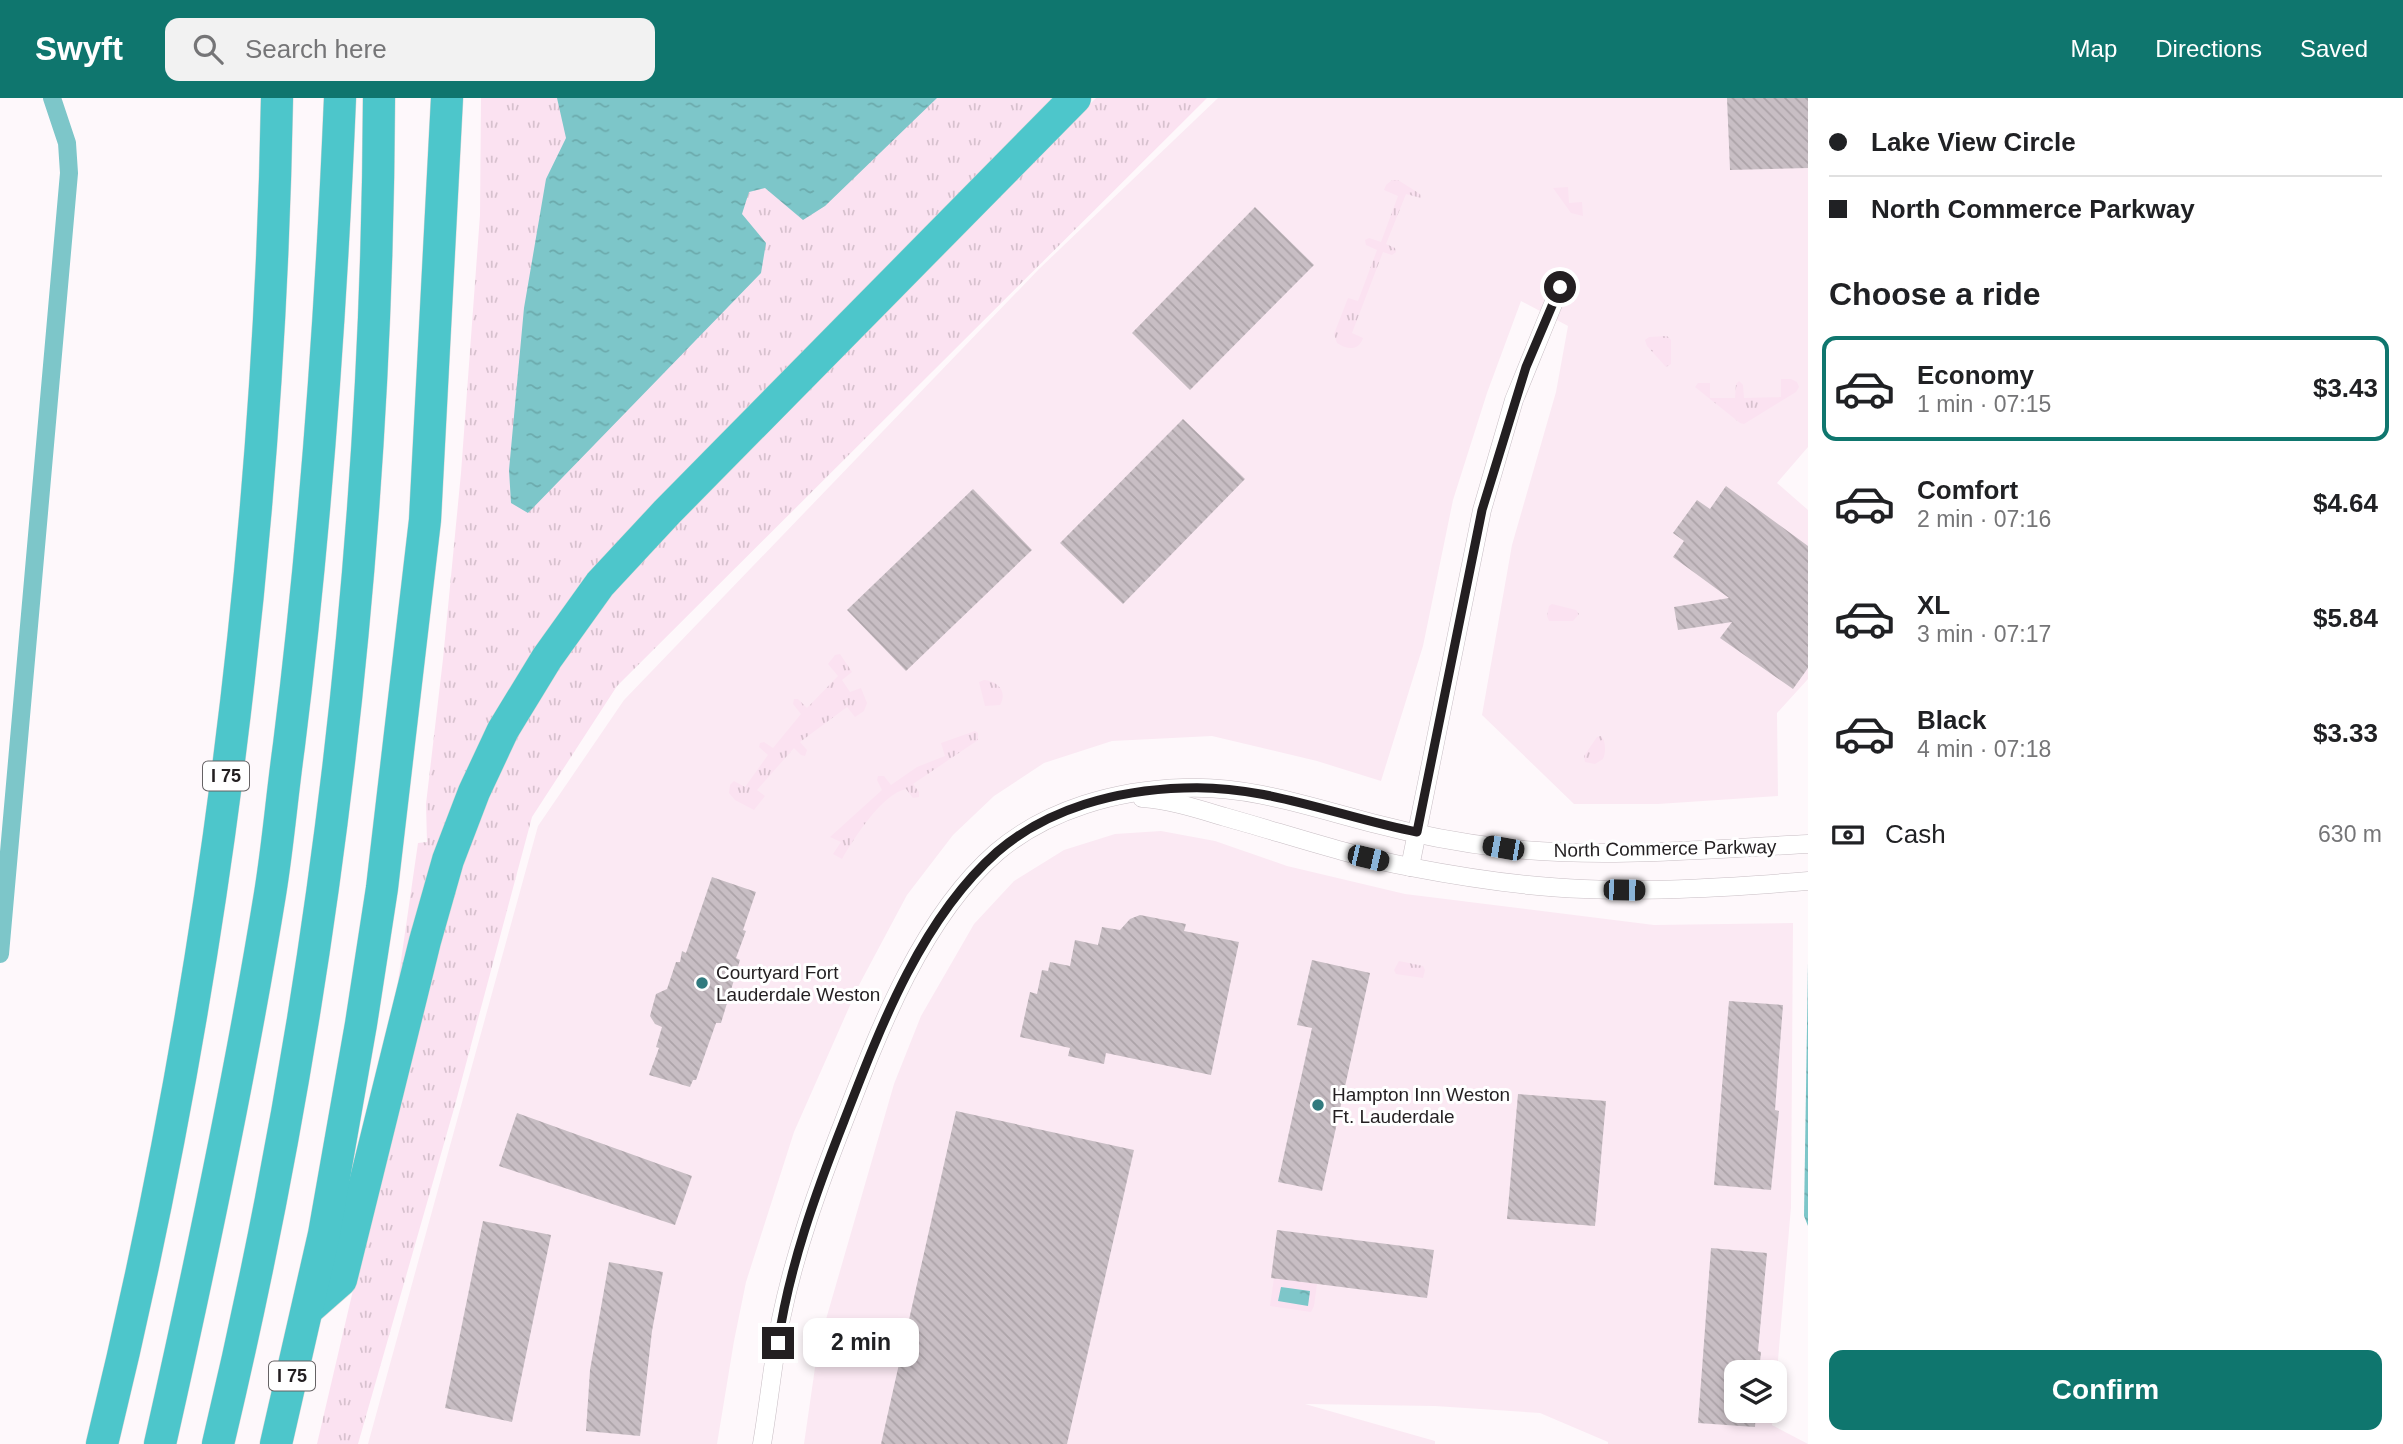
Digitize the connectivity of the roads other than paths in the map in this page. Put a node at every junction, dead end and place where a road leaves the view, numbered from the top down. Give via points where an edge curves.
1 (277, 98) edge
2 (340, 98) edge
3 (379, 98) edge
4 (434, 98) edge
5 (447, 98) edge
6 (1075, 98) edge
7 (446, 133) junction
8 (1560, 287) dead end
9 (1110, 797) junction
10 (1417, 832) junction
11 (1808, 844) edge
12 (1410, 867) junction
13 (1808, 881) edge
14 (308, 1309) junction
15 (102, 1444) edge
16 (160, 1444) edge
17 (218, 1444) edge
18 (276, 1444) edge
19 (762, 1444) edge

1 - 15 highway, I 75 via 260,443 230,746 175,1096
2 - 16 highway via 314,506 270,892 232,1109
3 - 17 highway via 373,345 362,519 333,803 283,1133
4 - 7 highway
5 - 7 highway, I 75
6 - 14 highway via 667,512 600,584 547,658 503,730 448,860 341,1280
7 - 14 highway, I 75 via 425,520 382,888
8 - 10 street via 1526,367 1482,510
9 - 10 street, North Commerce Parkway via 1184,788 1220,789 1283,799
9 - 12 street, North Commerce Parkway via 1186,806
9 - 19 street, North Commerce Parkway via 1065,810 999,851 949,904 930,933 862,1075 817,1194 781,1318
10 - 11 street, North Commerce Parkway via 1503,848 1593,853
10 - 12 street
12 - 13 street, North Commerce Parkway via 1583,889 1704,889
14 - 18 highway, I 75

